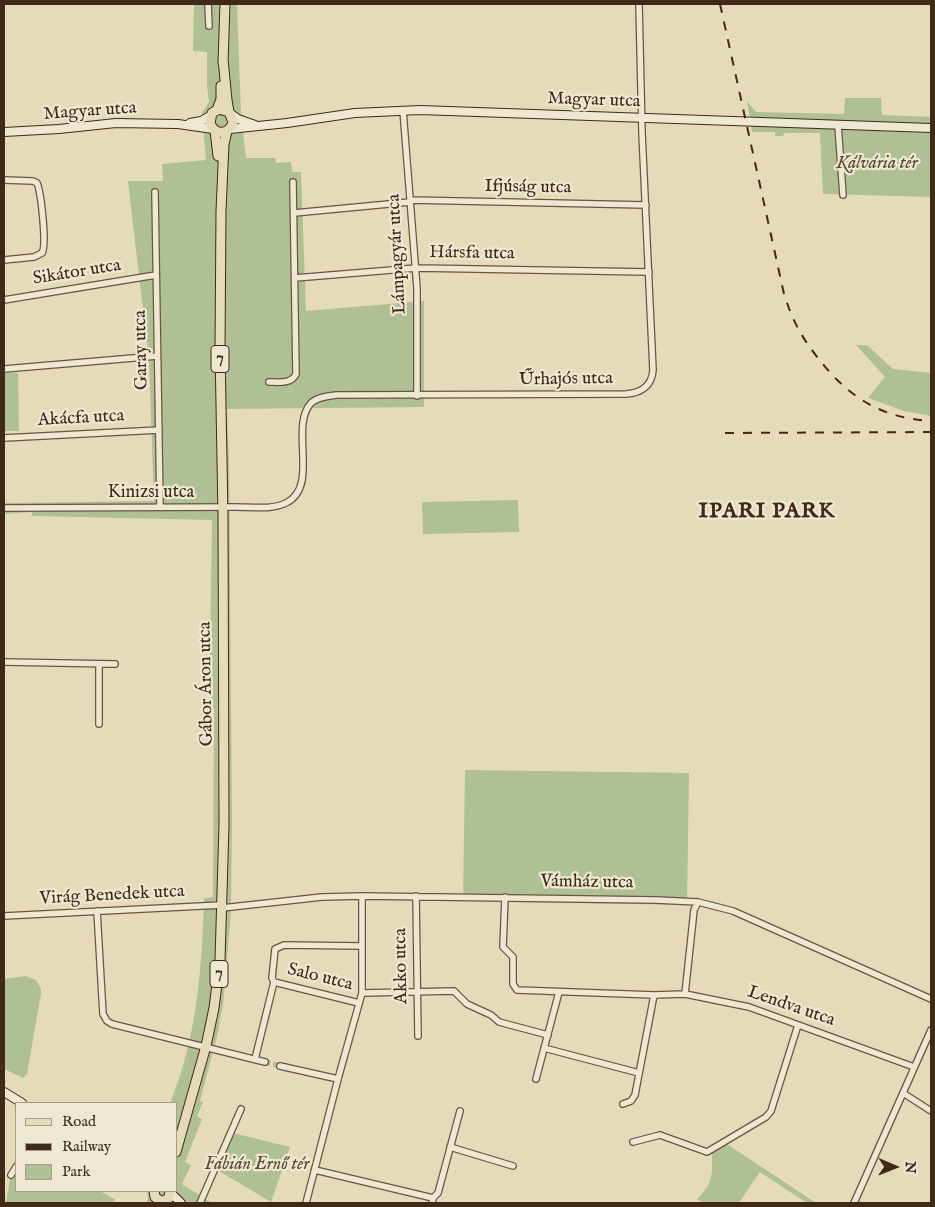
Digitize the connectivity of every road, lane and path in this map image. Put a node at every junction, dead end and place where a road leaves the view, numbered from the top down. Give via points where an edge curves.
1 (208, 4) edge
2 (225, 4) edge
3 (638, 4) edge
4 (209, 26) dead end
5 (224, 58) junction
6 (403, 110) junction
7 (214, 113) junction
8 (230, 113) junction
9 (642, 118) junction
10 (178, 124) junction
11 (838, 125) junction
12 (256, 126) junction
13 (931, 128) edge
14 (214, 130) junction
15 (228, 130) junction
16 (4, 132) edge
17 (4, 180) edge
18 (293, 182) dead end
19 (155, 192) dead end
20 (843, 195) dead end
21 (410, 201) junction
22 (646, 205) junction
23 (221, 211) junction
24 (294, 213) junction
25 (4, 260) edge
26 (416, 268) junction
27 (649, 272) junction
28 (156, 275) junction
29 (295, 278) junction
30 (4, 300) edge
31 (157, 356) junction
32 (4, 369) edge
33 (269, 382) dead end
34 (417, 396) junction
35 (159, 430) junction
36 (4, 438) edge
37 (296, 496) joint
38 (160, 507) junction
39 (4, 508) edge
40 (222, 508) junction
41 (4, 662) edge
42 (99, 664) junction
43 (115, 664) dead end
44 (99, 724) dead end
45 (362, 896) junction
46 (416, 896) junction
47 (505, 897) junction
48 (698, 902) junction
49 (222, 907) junction
50 (97, 911) junction
51 (4, 916) edge
52 (362, 946) junction
53 (274, 982) junction
54 (417, 992) junction
55 (559, 992) junction
56 (362, 993) junction
57 (686, 994) junction
58 (654, 995) junction
59 (931, 999) edge
60 (359, 1003) junction
61 (798, 1025) junction
62 (931, 1030) edge
63 (548, 1035) junction
64 (418, 1036) dead end
65 (206, 1046) junction
66 (544, 1048) junction
67 (255, 1059) junction
68 (265, 1062) tunnel mouth
69 (280, 1066) tunnel mouth
70 (914, 1066) junction
71 (639, 1073) junction
72 (338, 1079) junction
73 (536, 1080) dead end
74 (4, 1092) edge
75 (903, 1092) junction
76 (20, 1102) edge
77 (623, 1104) dead end
78 (241, 1109) dead end
79 (460, 1111) dead end
80 (931, 1112) edge
81 (633, 1142) dead end
82 (178, 1145) edge
83 (450, 1147) junction
84 (513, 1166) dead end
85 (15, 1169) edge
86 (315, 1170) junction
87 (11, 1175) dead end
88 (160, 1196) edge
89 (432, 1201) edge
90 (181, 1203) edge
91 (200, 1203) edge
92 (306, 1203) edge
93 (854, 1203) edge

1 - 4 street
2 - 5 main road, 7
3 - 9 street, Űrhajós utca
5 - 7 main road, 7 via 220,99
5 - 8 main road, 7
6 - 9 main road, Magyar utca
6 - 12 main road, Magyar utca
6 - 21 street, Lámpagyár utca
7 - 8 main road via 222,109
7 - 10 main road, Magyar utca via 201,121
7 - 14 main road, 7 via 210,123
8 - 12 main road, Magyar utca
8 - 15 main road, 7 via 233,122
9 - 11 main road, Magyar utca
9 - 22 street, Űrhajós utca
10 - 14 main road, Magyar utca
10 - 16 main road, Magyar utca via 107,124
11 - 13 main road, Magyar utca
11 - 20 street
12 - 15 main road, Magyar utca
14 - 15 main road via 221,133
14 - 23 main road, Gábor Áron utca / 7 via 218,144
15 - 23 main road, Gábor Áron utca / 7 via 224,144
17 - 25 street via 33,181 38,185 44,246 36,257
18 - 24 street
19 - 28 street, Garay utca
21 - 22 street, Ifjúság utca
21 - 24 street, Ifjúság utca
21 - 26 street, Lámpagyár utca
22 - 27 street, Űrhajós utca
23 - 40 main road, Gábor Áron utca / 7
24 - 29 street
26 - 27 street, Hársfa utca
26 - 29 street, Hársfa utca
26 - 34 street, Lámpagyár utca
27 - 34 street, Űrhajós utca via 653,370 650,383 640,391 632,394
28 - 30 street, Sikátor utca
28 - 31 street, Garay utca
29 - 33 street via 296,376 291,381
31 - 32 street
31 - 35 street, Garay utca
34 - 37 street, Űrhajós utca via 336,395 311,403 305,416 302,478
35 - 36 street, Akácfa utca
35 - 38 street, Garay utca
37 - 40 street, Kinizsi utca via 273,506
38 - 39 street, Kinizsi utca
38 - 40 street, Kinizsi utca
40 - 49 main road, Gábor Áron utca / 7
41 - 42 street
42 - 43 street
42 - 44 street
45 - 46 street, Vámház utca
45 - 49 street, Vámház utca
45 - 52 street
46 - 47 street, Vámház utca
46 - 54 street, Akko utca
47 - 48 street, Vámház utca
47 - 55 street, Lendva utca via 503,947 513,957 513,987 520,991
48 - 57 street via 694,910
48 - 59 street, Vámház utca via 733,911
49 - 50 street, Virág Benedek utca
49 - 65 main road, Gábor Áron utca / 7 via 220,960
50 - 51 street, Virág Benedek utca
50 - 65 street via 103,1014 107,1021
52 - 53 street via 280,946 274,953
52 - 56 street
53 - 60 street, Salo utca
53 - 67 street
54 - 56 street
54 - 63 street via 454,991 467,1004 491,1014 499,1022
54 - 64 street, Akko utca
55 - 58 street, Lendva utca
55 - 63 street
56 - 60 street
57 - 58 street, Lendva utca
57 - 61 street, Lendva utca via 749,1007
58 - 71 street
60 - 72 street
61 - 70 street, Lendva utca
61 - 81 street via 771,1111 766,1117 707,1152 660,1135
62 - 70 street
63 - 66 street
65 - 67 street
65 - 82 main road, Gábor Áron utca / 7
66 - 71 street
66 - 73 street
67 - 68 street
69 - 72 street
70 - 75 street
71 - 77 street via 635,1095
72 - 86 street
74 - 76 main road
75 - 80 street
75 - 93 street
78 - 91 street
79 - 83 street
83 - 84 street
83 - 89 street via 438,1193
85 - 87 street
86 - 89 street
86 - 92 street
88 - 90 main road

